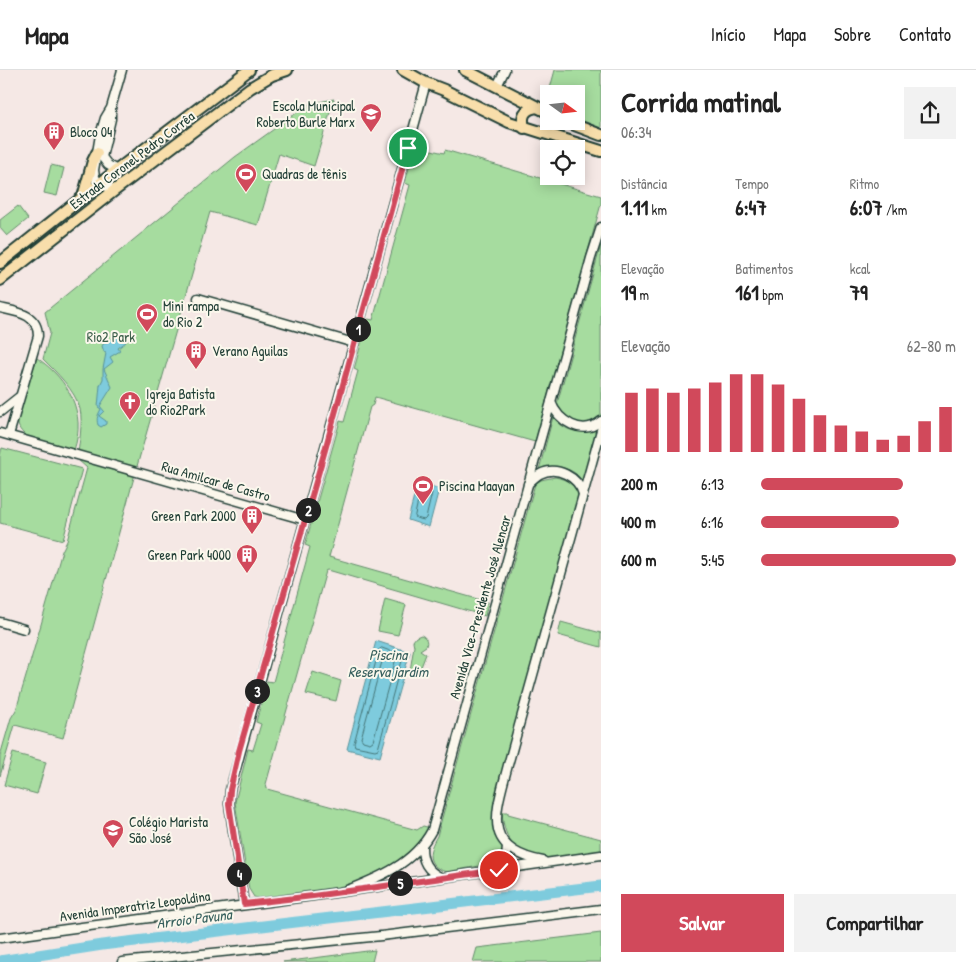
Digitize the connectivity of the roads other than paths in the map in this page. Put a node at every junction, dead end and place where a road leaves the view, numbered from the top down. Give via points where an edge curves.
1 (122, 70) edge
2 (249, 70) edge
3 (286, 70) edge
4 (404, 70) edge
5 (465, 70) edge
6 (505, 70) edge
7 (426, 83) junction
8 (497, 86) junction
9 (537, 107) junction
10 (111, 108) junction
11 (540, 108) edge
12 (524, 128) junction
13 (585, 129) edge
14 (601, 135) edge
15 (601, 151) edge
16 (96, 153) junction
17 (117, 170) junction
18 (100, 184) junction
19 (115, 190) junction
20 (83, 197) junction
21 (601, 227) edge
22 (0, 263) edge
23 (0, 280) edge
24 (198, 298) dead end
25 (0, 304) edge
26 (4, 309) edge
27 (354, 343) junction
28 (19, 397) junction
29 (550, 402) junction
30 (0, 412) edge
31 (601, 421) edge
32 (601, 430) edge
33 (0, 432) edge
34 (9, 435) junction
35 (528, 484) junction
36 (582, 494) junction
37 (305, 520) junction
38 (0, 622) edge
39 (24, 629) dead end
40 (507, 846) junction
41 (422, 847) junction
42 (601, 854) edge
43 (550, 862) junction
44 (499, 870) junction
45 (441, 877) junction
46 (345, 891) junction
47 (244, 904) junction
48 (601, 909) edge
49 (0, 938) edge
50 (122, 962) edge

1 - 10 street
2 - 17 main road, Estrada Coronel Pedro Corrêa
3 - 19 main road, Estrada Coronel Pedro Corrêa via 250,88
4 - 7 main road
5 - 8 main road
6 - 8 street
7 - 12 main road
7 - 27 street
8 - 9 main road
9 - 11 main road
9 - 12 main road via 525,112
10 - 16 street via 105,118
10 - 17 street via 102,157
12 - 15 main road
13 - 14 main road
16 - 18 street via 94,175
16 - 20 main road
17 - 18 main road, Estrada Coronel Pedro Corrêa
18 - 19 street
18 - 20 main road, Estrada Coronel Pedro Corrêa
19 - 23 main road, Estrada Coronel Pedro Corrêa
20 - 22 main road, Estrada Coronel Pedro Corrêa
21 - 29 street, Avenida Vice-Presidente José Alencar
24 - 27 street
25 - 26 street
26 - 28 street via 30,317 38,330
27 - 37 street
28 - 30 street
28 - 34 street
29 - 31 street via 557,415 574,426 589,427
29 - 35 street, Avenida Vice-Presidente José Alencar
32 - 36 street
33 - 34 street, Rua Amilcar de Castro
34 - 37 street, Rua Amilcar de Castro
35 - 36 street via 540,473 562,473 575,480
35 - 41 street, Avenida Vice-Presidente José Alencar via 432,830
36 - 40 street via 497,805 496,823
37 - 47 street via 230,790 229,804
38 - 39 street
40 - 43 street via 528,858
40 - 44 street via 506,859
41 - 45 street via 426,866
41 - 46 street, Avenida Vice-Presidente José Alencar via 393,869
42 - 43 street, Avenida Imperatriz Leopoldina
43 - 44 street, Avenida Imperatriz Leopoldina
44 - 45 street, Avenida Imperatriz Leopoldina
45 - 46 street, Avenida Imperatriz Leopoldina
46 - 47 street, Avenida Imperatriz Leopoldina
47 - 49 street, Avenida Imperatriz Leopoldina
48 - 50 street via 382,936

